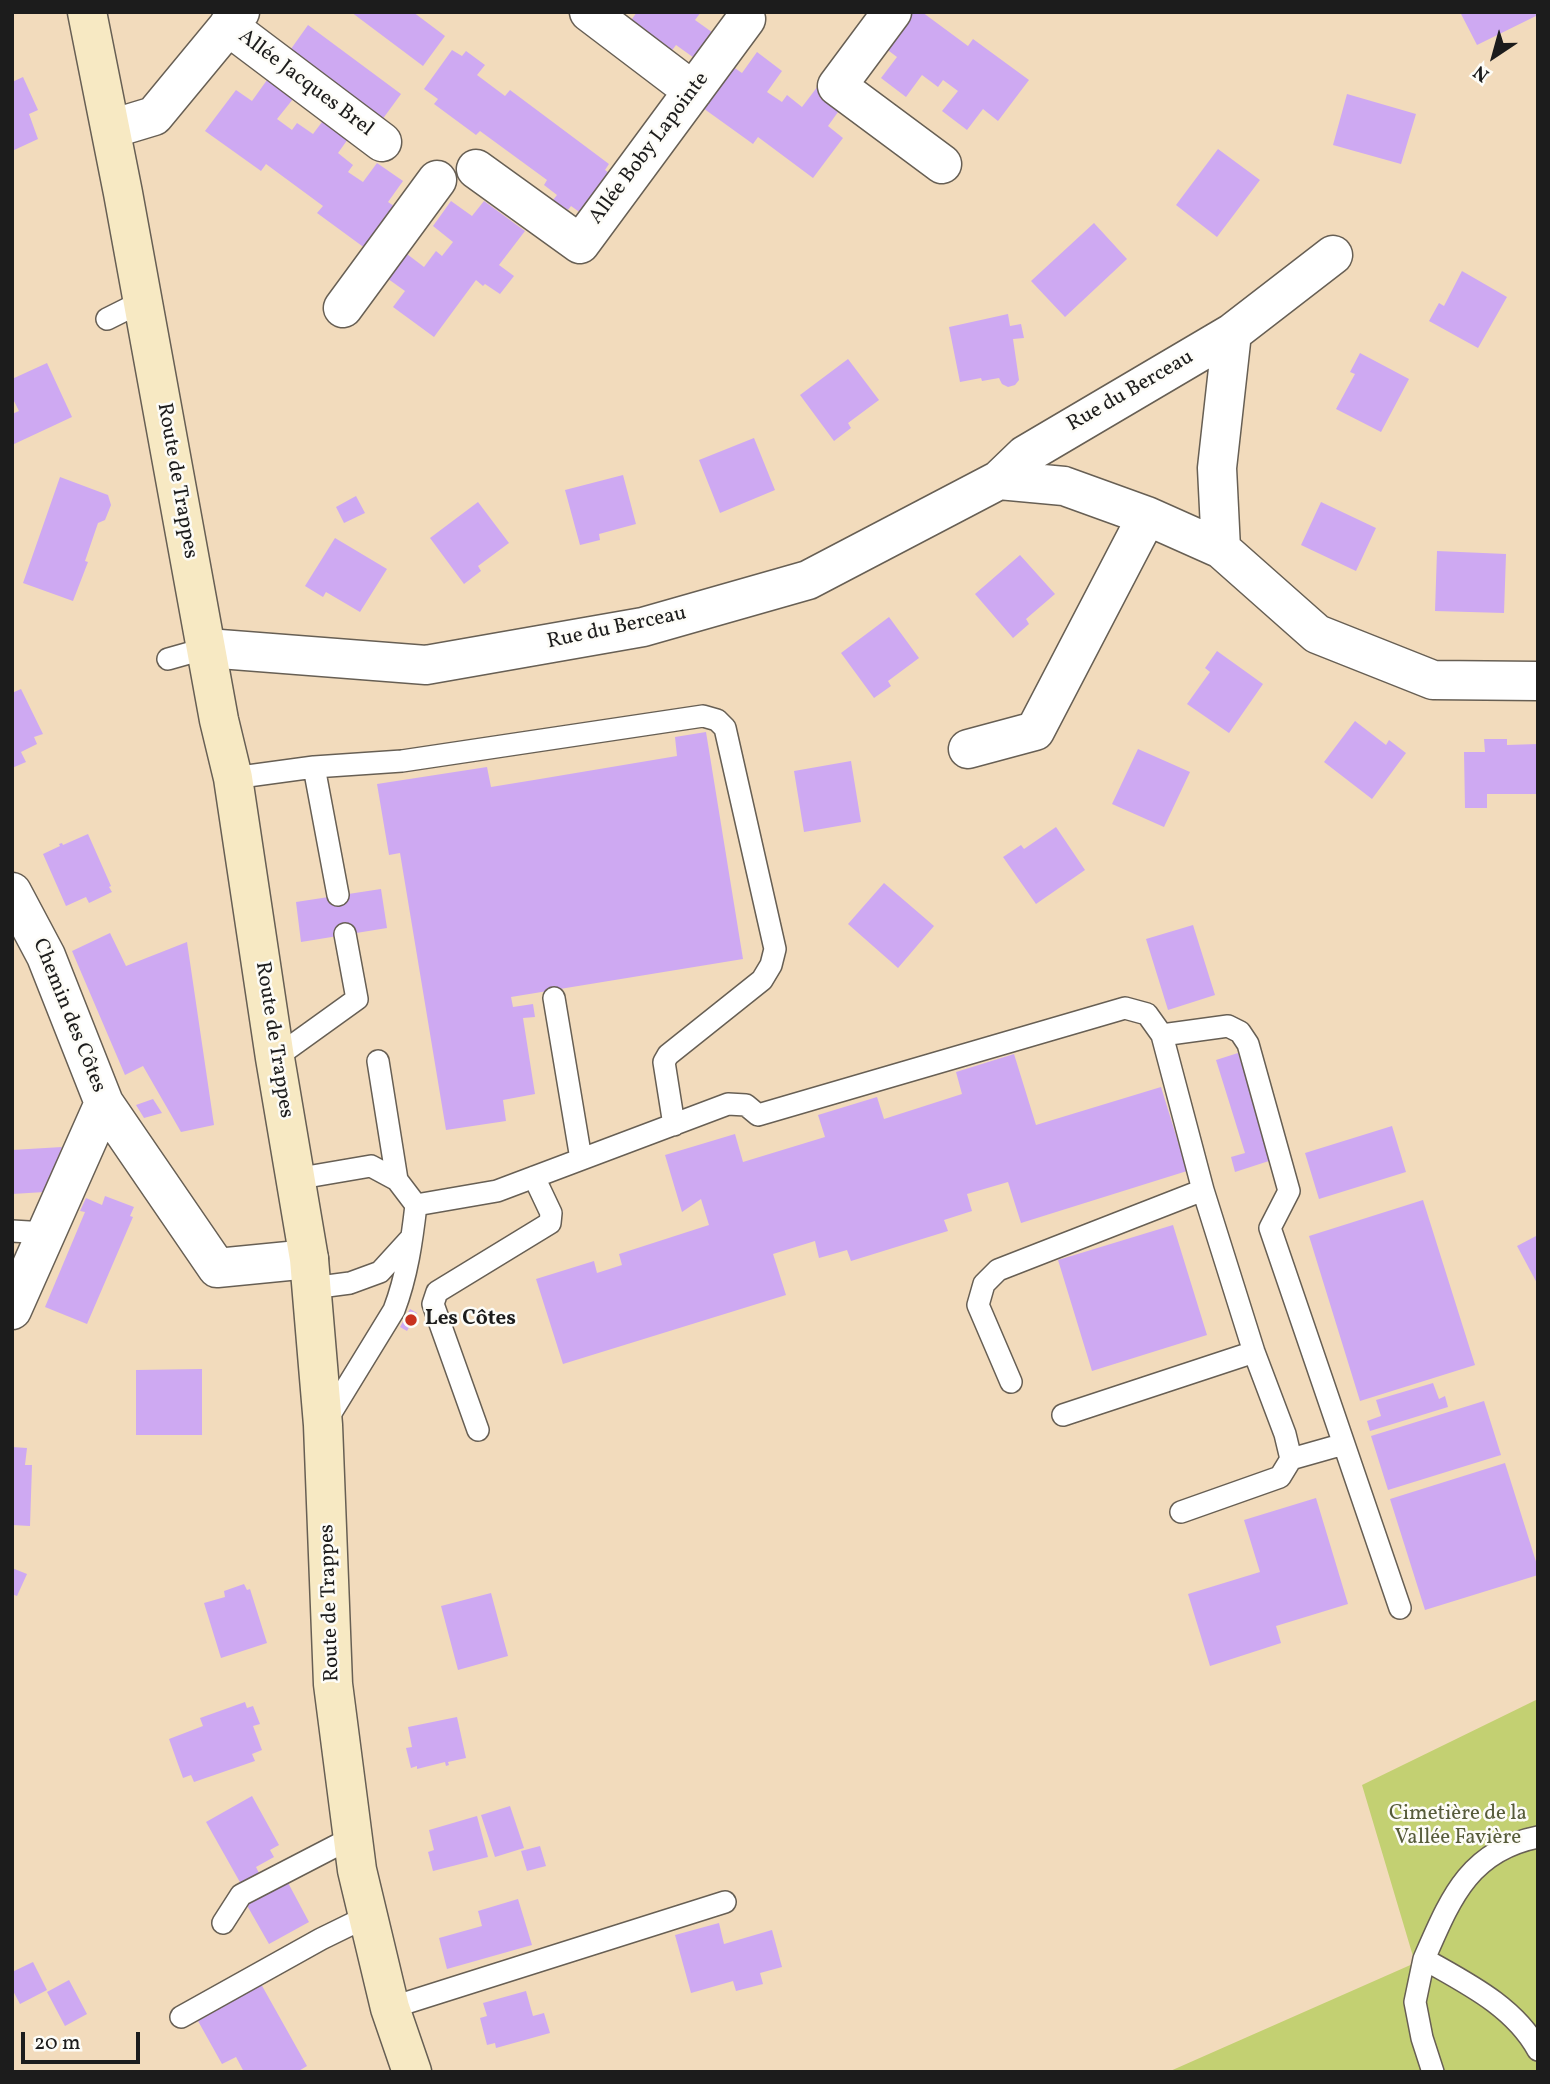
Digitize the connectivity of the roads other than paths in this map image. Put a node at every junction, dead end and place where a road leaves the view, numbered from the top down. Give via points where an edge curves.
1 (87, 12) edge
2 (589, 12) edge
3 (892, 12) edge
4 (234, 19) edge
5 (746, 19) dead end
6 (693, 91) junction
7 (111, 129) junction
8 (382, 142) dead end
9 (942, 164) dead end
10 (477, 169) dead end
11 (437, 180) dead end
12 (1333, 255) dead end
13 (143, 301) junction
14 (343, 308) dead end
15 (107, 319) dead end
16 (1232, 333) junction
17 (999, 480) junction
18 (1147, 516) junction
19 (1221, 549) junction
20 (207, 648) junction
21 (168, 659) dead end
22 (1538, 681) edge
23 (968, 749) dead end
24 (314, 767) junction
25 (233, 778) junction
26 (338, 895) dead end
27 (14, 900) edge
28 (345, 934) dead end
29 (554, 998) dead end
30 (1162, 1035) junction
31 (275, 1058) junction
32 (378, 1060) dead end
33 (104, 1103) junction
34 (674, 1125) junction
35 (581, 1159) junction
36 (534, 1177) junction
37 (295, 1179) junction
38 (397, 1180) junction
39 (1203, 1190) junction
40 (416, 1205) junction
41 (29, 1232) edge
42 (413, 1235) junction
43 (310, 1273) junction
44 (12, 1310) edge
45 (1254, 1352) junction
46 (1010, 1382) dead end
47 (1063, 1415) dead end
48 (323, 1425) junction
49 (478, 1430) dead end
50 (1344, 1444) junction
51 (1291, 1459) junction
52 (1181, 1512) dead end
53 (1400, 1608) dead end
54 (353, 1837) junction
55 (1538, 1837) edge
56 (725, 1902) dead end
57 (368, 1916) junction
58 (223, 1923) dead end
59 (1424, 1959) junction
60 (390, 2008) junction
61 (181, 2017) dead end
62 (1538, 2050) edge
63 (412, 2072) edge
64 (1433, 2072) edge

1 - 7 main road, Route de Trappes
2 - 6 street
3 - 9 street via 837,86
4 - 7 street via 154,116
4 - 8 street, Allée Jacques Brel
5 - 6 street, Allée Boby Lapointe
6 - 10 street, Allée Boby Lapointe via 580,244
7 - 13 main road, Route de Trappes
11 - 14 street
12 - 16 street, Rue du Berceau
13 - 15 lane
13 - 20 main road, Route de Trappes
16 - 17 street, Rue du Berceau via 1025,455
16 - 19 street, Rue du Berceau via 1217,468
17 - 18 street via 1063,486
17 - 20 street, Rue du Berceau via 808,580 643,626 426,665
18 - 19 street
18 - 23 street via 1035,731
19 - 22 street via 1317,634 1433,680
20 - 21 lane
20 - 25 main road, Route de Trappes
24 - 25 lane
24 - 26 lane
24 - 34 lane via 402,761 703,716 717,720 725,728 775,949 762,980 668,1055 664,1062
25 - 31 main road, Route de Trappes
27 - 33 street, Chemin des Côtes via 46,956
28 - 31 lane via 357,999
29 - 35 lane
30 - 34 lane via 1147,1014 1125,1008 758,1115 746,1105 728,1104
30 - 39 lane
30 - 50 lane via 1228,1026 1240,1032 1248,1044 1289,1191 1270,1228
31 - 37 main road, Route de Trappes
32 - 38 lane
33 - 41 street
33 - 43 street, Chemin des Côtes via 217,1268
34 - 35 lane
35 - 36 lane
36 - 40 lane via 497,1191
36 - 49 lane via 551,1213 550,1223 437,1292 433,1304
37 - 38 lane via 371,1166
37 - 43 main road, Route de Trappes
38 - 40 lane
39 - 45 lane
39 - 46 lane via 998,1270 984,1284 978,1305
40 - 42 lane
41 - 44 street
42 - 43 lane via 380,1272 350,1283
42 - 48 lane via 394,1310
43 - 48 main road, Route de Trappes
45 - 47 lane
45 - 51 lane
48 - 54 main road, Route de Trappes via 333,1684
50 - 51 lane
50 - 53 lane
51 - 52 lane via 1280,1477
54 - 57 main road, Route de Trappes
54 - 58 lane via 241,1895
55 - 59 lane via 1492,1853 1470,1872
56 - 60 lane
57 - 60 main road, Route de Trappes
57 - 61 lane
59 - 62 lane via 1513,2017
59 - 64 lane via 1415,2002
60 - 63 main road, Route de Trappes

